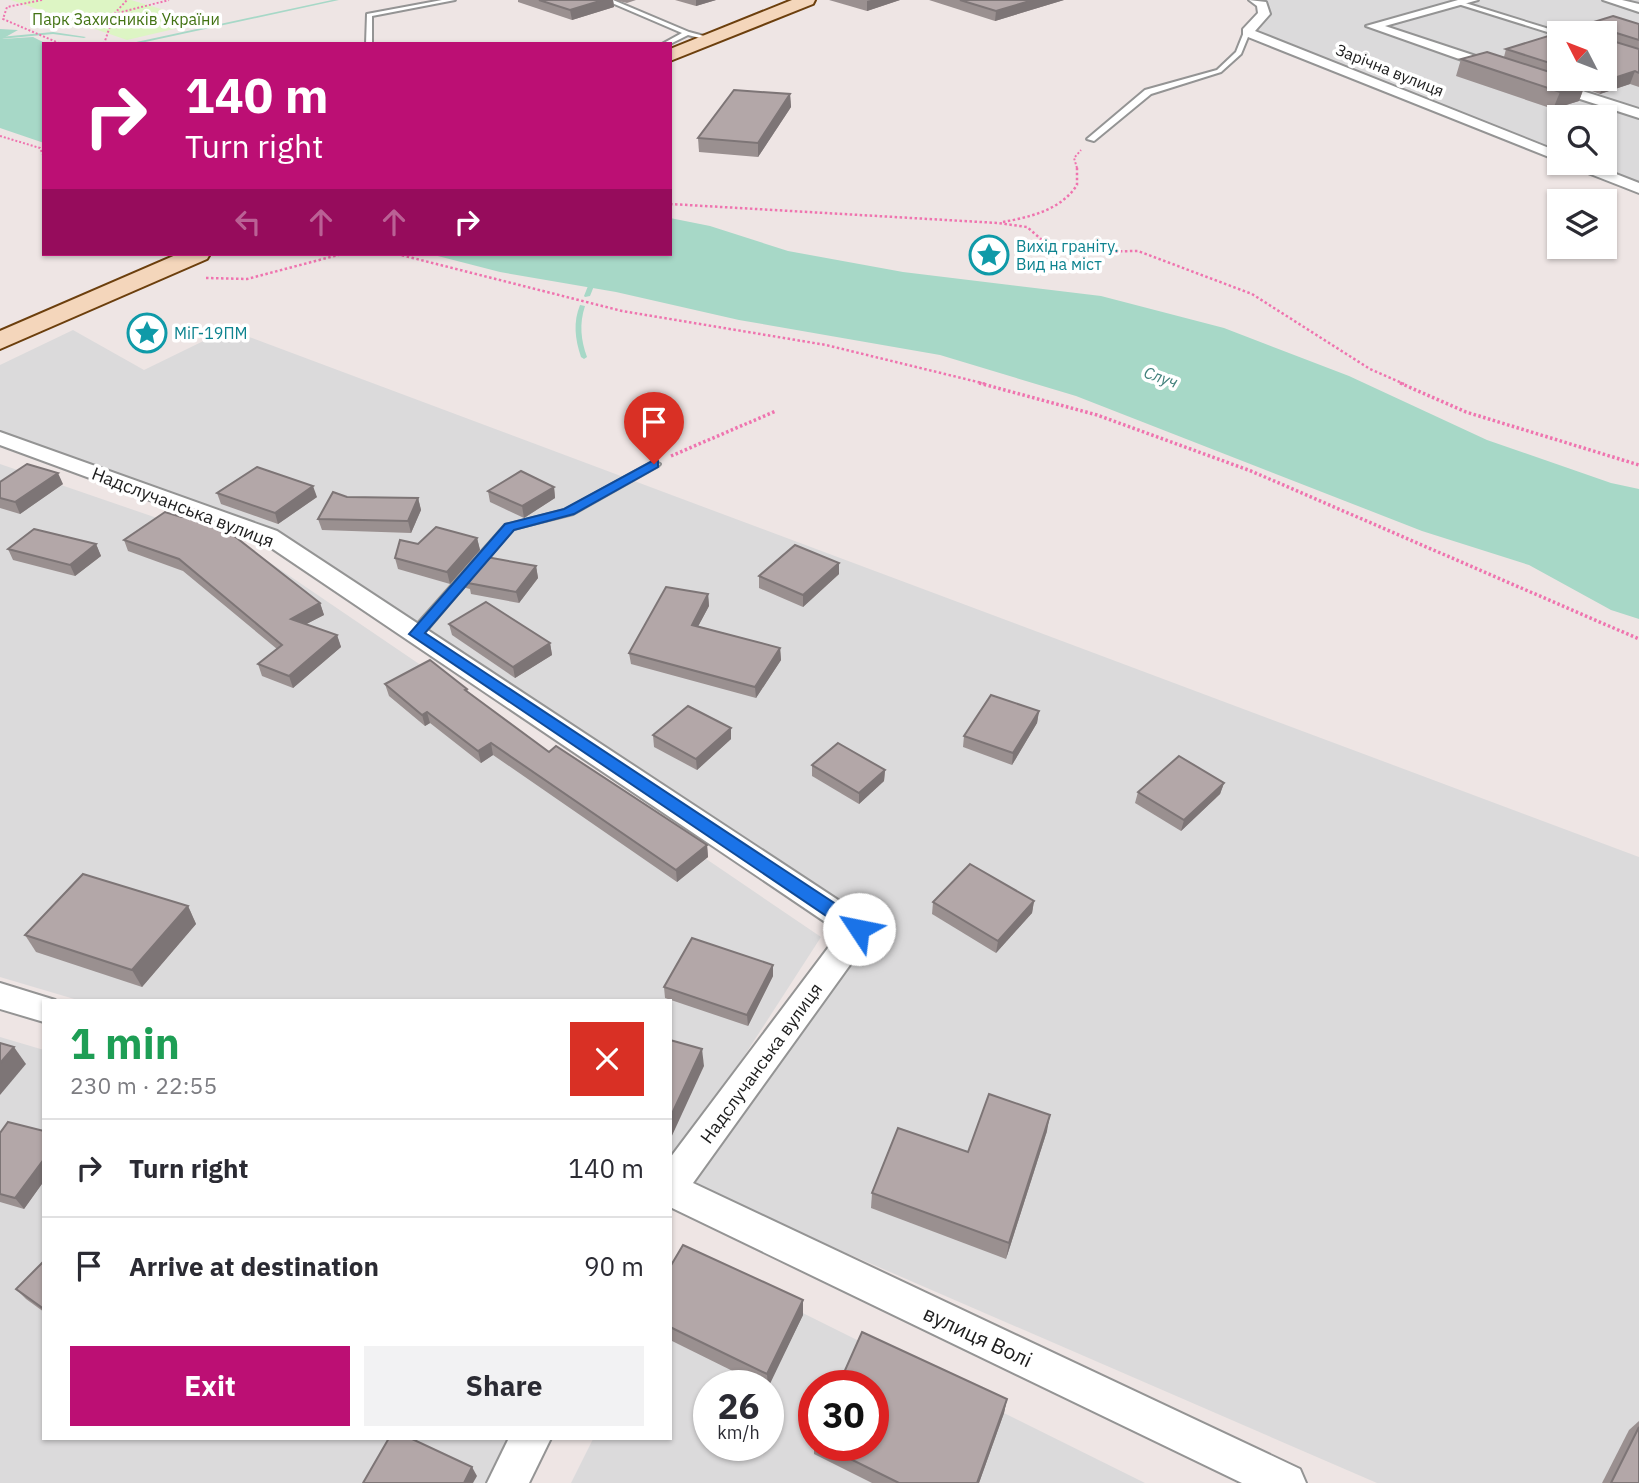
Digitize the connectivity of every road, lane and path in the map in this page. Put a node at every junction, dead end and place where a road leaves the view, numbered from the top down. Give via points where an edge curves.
1 (42, 0) edge
2 (127, 0) edge
3 (169, 0) edge
4 (452, 0) edge
5 (608, 0) edge
6 (807, 0) edge
7 (1255, 0) edge
8 (1609, 0) edge
9 (1466, 2) edge
10 (1639, 8) edge
11 (114, 14) junction
12 (1547, 30) edge
13 (1247, 32) junction
14 (687, 33) junction
15 (712, 39) junction
16 (55, 42) edge
17 (105, 42) edge
18 (369, 42) edge
19 (669, 42) edge
20 (672, 54) edge
21 (1512, 72) edge
22 (1537, 80) edge
23 (1639, 114) edge
24 (0, 136) edge
25 (1091, 139) joint
26 (1547, 151) edge
27 (42, 152) edge
28 (1606, 175) edge
29 (1639, 188) edge
30 (672, 204) edge
31 (998, 223) junction
32 (193, 256) edge
33 (334, 256) edge
34 (405, 256) edge
35 (247, 279) dead end
36 (0, 341) edge
37 (776, 411) dead end
38 (0, 438) edge
39 (654, 464) joint
40 (1639, 465) edge
41 (416, 634) junction
42 (1639, 639) edge
43 (0, 996) edge
44 (42, 1008) edge
45 (672, 1185) edge
46 (672, 1189) edge
47 (530, 1440) edge
48 (507, 1483) edge
49 (1286, 1483) edge

1 - 16 path via 7,7 3,19
2 - 11 path
3 - 11 path
4 - 18 lane via 369,15
5 - 14 lane
6 - 15 main road
7 - 13 street via 1262,4 1264,14
8 - 10 street
9 - 12 lane
9 - 21 street via 1372,26
11 - 17 path
13 - 25 lane via 1239,53 1219,71 1148,92
13 - 26 street, Зарічна вулиця
14 - 15 lane
14 - 19 lane
15 - 20 main road
22 - 23 street
24 - 27 path
25 - 31 path via 1074,158 1079,177 1071,194 1049,210
28 - 29 street
30 - 31 path
31 - 40 path via 1027,228 1056,252 1138,251 1206,274 1252,294 1370,369 1466,412
32 - 36 main road
33 - 35 path
34 - 42 path via 622,311 826,345 1097,415 1251,471
37 - 39 path
38 - 41 street, Надслучанська вулиця via 270,536
39 - 41 lane via 569,512 509,527
41 - 45 street, Надслучанська вулиця via 859,929
43 - 44 street
46 - 49 street, вулиця Волі
47 - 48 street

